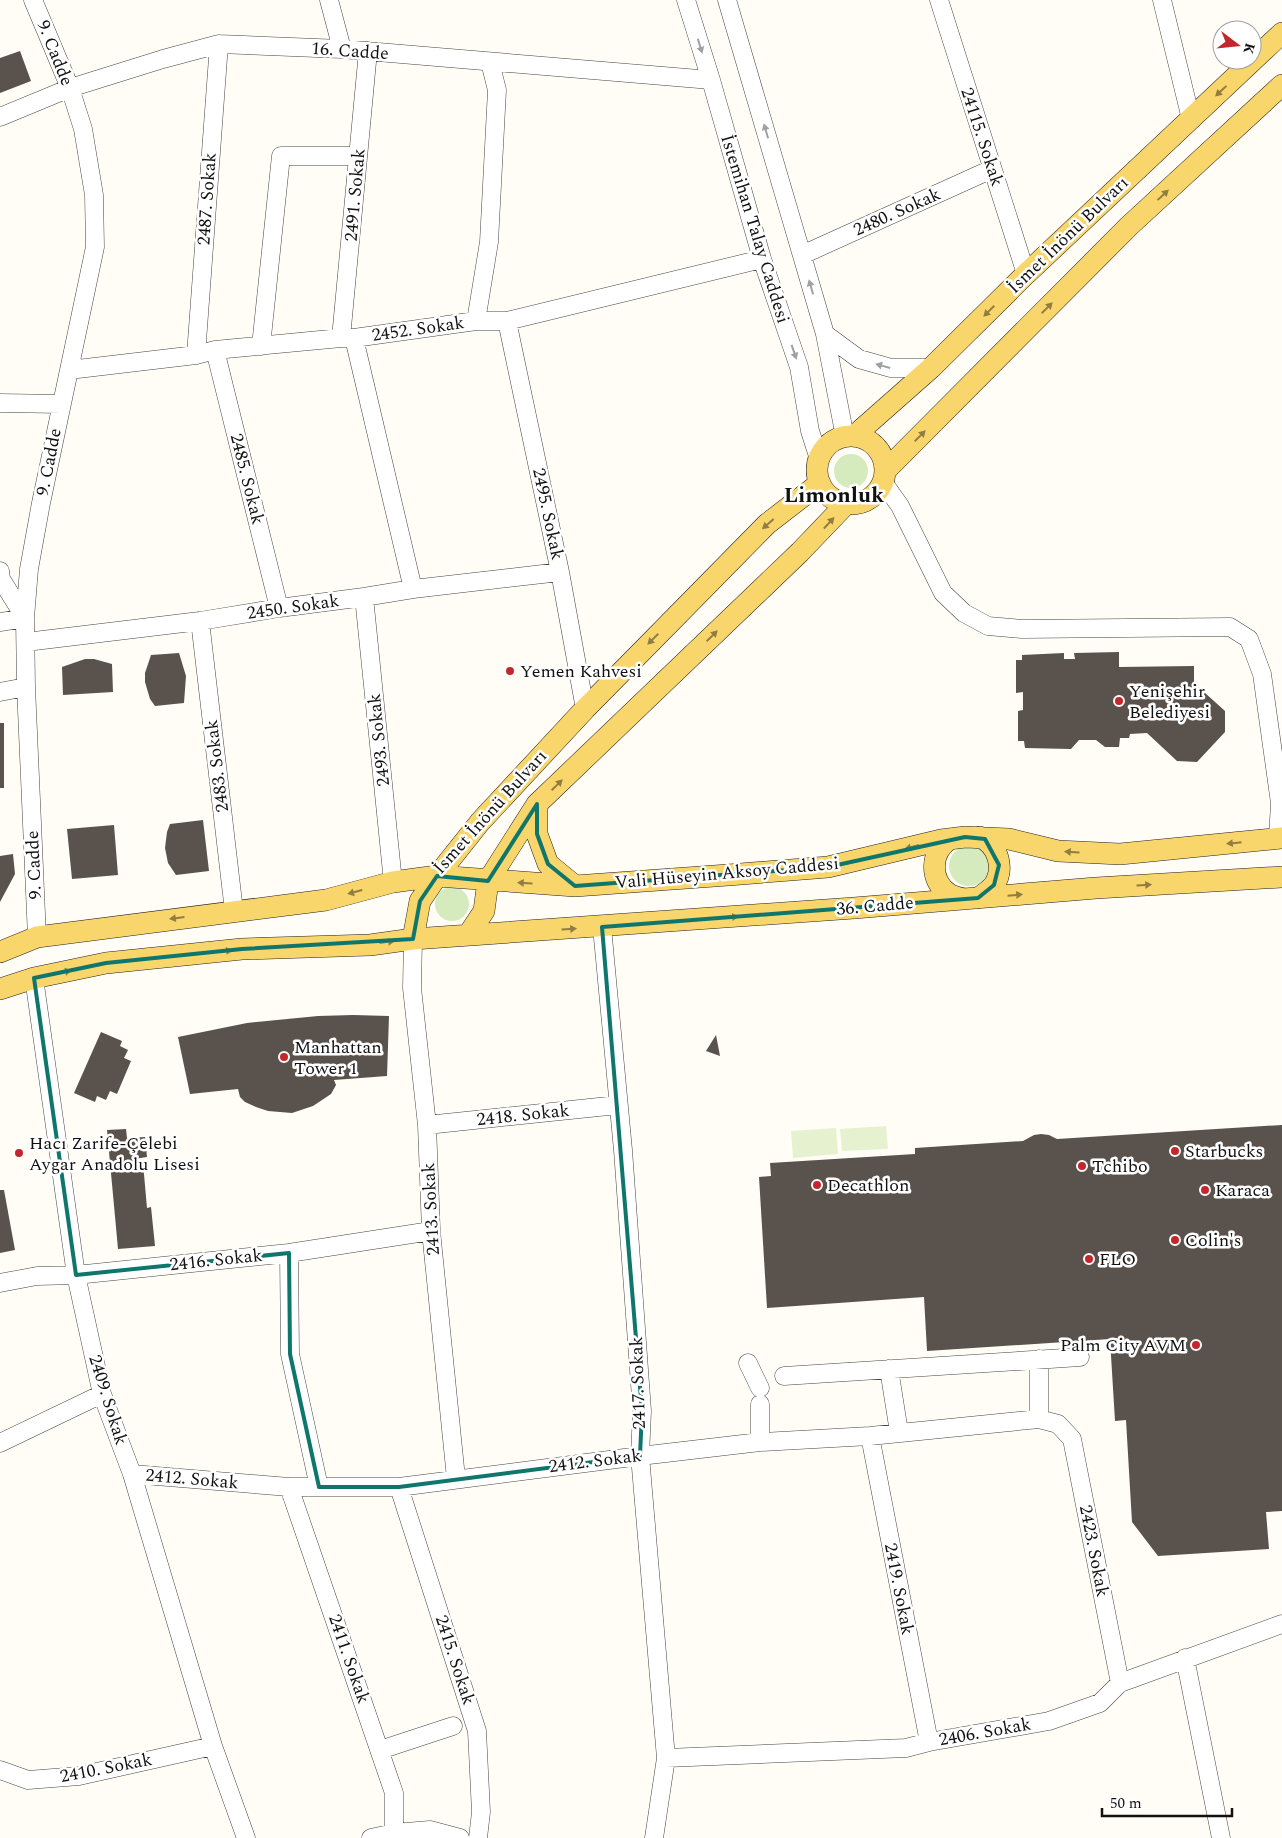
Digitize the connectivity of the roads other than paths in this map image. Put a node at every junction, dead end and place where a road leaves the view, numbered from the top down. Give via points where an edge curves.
1 (33, 0) edge
2 (329, 0) edge
3 (686, 0) edge
4 (727, 0) edge
5 (939, 0) edge
6 (1162, 0) edge
7 (1282, 33) edge
8 (219, 44) junction
9 (342, 50) junction
10 (368, 52) junction
11 (490, 62) junction
12 (711, 80) junction
13 (1282, 86) edge
14 (70, 88) junction
15 (0, 117) edge
16 (1191, 119) junction
17 (358, 156) junction
18 (992, 169) junction
19 (802, 255) junction
20 (762, 259) junction
21 (1026, 274) junction
22 (476, 321) junction
23 (507, 321) junction
24 (824, 334) junction
25 (348, 338) junction
26 (261, 346) junction
27 (215, 350) junction
28 (196, 355) junction
29 (931, 368) junction
30 (69, 370) junction
31 (0, 403) edge
32 (61, 404) junction
33 (850, 437) junction
34 (819, 459) junction
35 (884, 476) junction
36 (820, 483) junction
37 (846, 504) junction
38 (0, 570) edge
39 (560, 572) junction
40 (413, 589) junction
41 (364, 598) junction
42 (279, 608) junction
43 (25, 618) junction
44 (200, 621) junction
45 (0, 622) edge
46 (26, 642) junction
47 (26, 687) junction
48 (0, 692) edge
49 (585, 708) junction
50 (537, 804) junction
51 (980, 837) junction
52 (1280, 838) edge
53 (950, 839) junction
54 (437, 876) junction
55 (1282, 877) edge
56 (488, 881) junction
57 (393, 882) junction
58 (575, 886) junction
59 (972, 898) junction
60 (234, 911) junction
61 (602, 927) junction
62 (468, 935) junction
63 (37, 937) junction
64 (413, 939) junction
65 (0, 952) edge
66 (34, 978) junction
67 (0, 990) edge
68 (618, 1105) junction
69 (427, 1125) junction
70 (431, 1231) junction
71 (289, 1253) junction
72 (76, 1275) junction
73 (0, 1284) edge
74 (1080, 1357) dead end
75 (1039, 1359) junction
76 (748, 1362) dead end
77 (889, 1369) junction
78 (784, 1376) dead end
79 (102, 1394) junction
80 (1039, 1418) junction
81 (1058, 1424) joint
82 (900, 1432) junction
83 (870, 1436) junction
84 (760, 1442) junction
85 (0, 1443) edge
86 (640, 1456) junction
87 (132, 1474) junction
88 (456, 1478) junction
89 (289, 1487) junction
90 (319, 1487) junction
91 (399, 1487) junction
92 (1282, 1624) edge
93 (1185, 1658) junction
94 (1120, 1683) junction
95 (453, 1726) dead end
96 (929, 1742) junction
97 (213, 1746) junction
98 (380, 1750) junction
99 (666, 1758) junction
100 (0, 1770) edge
101 (394, 1833) junction
102 (246, 1838) edge
103 (371, 1838) edge
104 (460, 1838) edge
105 (478, 1838) edge
106 (654, 1838) edge
107 (1221, 1838) edge

1 - 14 street, 9. Cadde
2 - 9 street
3 -> 12 street, İstemihan Talay Caddesi
19 -> 4 street, İstemihan Talay Caddesi
5 - 18 street, 24115. Sokak
6 - 16 street
7 -> 16 main road, İsmet İnönü Bulvarı
8 - 9 street, 16. Cadde
8 - 14 street, 16. Cadde
8 - 28 street, 2487. Sokak
9 - 10 street, 16. Cadde
10 - 11 street, 16. Cadde
10 - 17 street, 2491. Sokak
11 - 12 street, 16. Cadde
11 - 22 street via 497,90 489,242
12 - 20 street, İstemihan Talay Caddesi
35 -> 13 main road, İsmet İnönü Bulvarı via 1129,226
14 - 15 street, 16. Cadde
14 - 30 street, 9. Cadde via 83,129 94,195 95,247
16 - 21 main road, İsmet İnönü Bulvarı
17 - 25 street, 2491. Sokak
17 - 26 street via 281,156
18 - 19 street, 2480. Sokak
18 - 21 street, 24115. Sokak
24 -> 19 street, İstemihan Talay Caddesi
20 - 23 street, 2452. Sokak
20 -> 34 street, İstemihan Talay Caddesi via 799,367 810,430
21 -> 29 main road, İsmet İnönü Bulvarı
22 - 23 street, 2452. Sokak
22 - 25 street, 2452. Sokak
23 - 39 street, 2495. Sokak
29 -> 24 street via 891,368 859,359
24 - 33 street, İstemihan Talay Caddesi
25 - 26 street, 2452. Sokak
25 - 40 street, 2491. Sokak
26 - 27 street, 2452. Sokak
27 - 28 street, 2452. Sokak
27 - 42 street, 2485. Sokak
28 - 30 street, 2452. Sokak
29 - 33 main road, İsmet İnönü Bulvarı
30 - 32 street, 9. Cadde
31 - 32 street
32 - 43 street, 9. Cadde via 29,568
33 - 34 main road via 834,441
33 - 35 main road via 864,439 880,451 884,460
34 - 36 main road
35 - 37 main road via 878,492 869,500
35 - 52 street via 942,593 964,614 988,626 1022,629 1230,627 1249,639 1262,674 1280,803
36 - 37 main road via 826,493
36 -> 49 main road, İsmet İnönü Bulvarı via 767,524
50 -> 37 main road, İsmet İnönü Bulvarı
38 - 43 street via 1,579
39 - 40 street, 2450. Sokak
39 - 49 street, 2495. Sokak
40 - 41 street, 2450. Sokak
41 - 42 street, 2450. Sokak
41 - 57 street, 2493. Sokak
42 - 44 street, 2450. Sokak
43 - 45 street
43 - 46 street, 9. Cadde
44 - 46 street, 2450. Sokak
44 - 60 street, 2483. Sokak
46 - 47 street, 9. Cadde
47 - 48 street
47 - 63 street, 9. Cadde
49 - 54 main road, İsmet İnönü Bulvarı via 480,822
50 - 56 main road, İsmet İnönü Bulvarı
50 - 58 main road via 537,834 548,864
52 -> 51 main road, Vali Hüseyin Aksoy Caddesi via 1120,854 1058,850 1009,839
51 - 53 main road, Vali Hüseyin Aksoy Caddesi
51 - 59 main road via 992,846 997,855 998,875 987,892
53 -> 58 main road, Vali Hüseyin Aksoy Caddesi via 828,867
53 - 59 main road via 935,857 936,878 948,893
54 - 56 main road, Vali Hüseyin Aksoy Caddesi
54 - 57 main road, İsmet İnönü Bulvarı
54 - 64 main road via 420,901
59 -> 55 main road, 36. Cadde
58 -> 56 main road, Vali Hüseyin Aksoy Caddesi
56 - 62 main road via 484,911
57 -> 60 main road, İsmet İnönü Bulvarı via 326,900
61 -> 59 main road, 36. Cadde
60 -> 63 main road, İsmet İnönü Bulvarı
62 -> 61 main road, 36. Cadde
61 - 68 street, 2417. Sokak
62 - 64 main road
63 - 65 main road, İsmet İnönü Bulvarı
66 -> 64 main road via 106,963 242,949 370,945
64 - 69 street, 2413. Sokak via 412,988
66 - 67 main road
66 - 72 street, 2409. Sokak
68 - 69 street, 2418. Sokak
68 - 86 street, 2417. Sokak via 642,1411
69 - 70 street, 2413. Sokak
70 - 71 street, 2416. Sokak
70 - 88 street, 2413. Sokak
71 - 72 street, 2416. Sokak
71 - 90 street via 290,1354
72 - 73 street, 2416. Sokak via 37,1276
72 - 79 street, 2409. Sokak
74 - 75 street
75 - 77 street
75 - 80 street
76 - 84 street via 760,1396
77 - 78 street
77 - 82 street
79 - 85 street
79 - 87 street, 2409. Sokak
80 - 81 street, 2412. Sokak
80 - 82 street, 2412. Sokak
81 - 94 street, 2423. Sokak via 1072,1439
82 - 83 street, 2412. Sokak
83 - 84 street, 2412. Sokak
83 - 96 street, 2419. Sokak
84 - 86 street, 2412. Sokak
86 - 88 street, 2412. Sokak
86 - 99 street, 2417. Sokak
87 - 89 street, 2412. Sokak
87 - 97 street, 2409. Sokak
88 - 91 street, 2412. Sokak
89 - 90 street, 2412. Sokak
89 - 98 street, 2411. Sokak
90 - 91 street, 2412. Sokak
91 - 105 street, 2415. Sokak via 477,1731 481,1812
92 - 93 street, 2406. Sokak
93 - 94 street, 2406. Sokak
93 - 107 street
94 - 96 street, 2406. Sokak via 1100,1703 1049,1721
95 - 98 street
96 - 99 street, 2406. Sokak via 906,1748
97 - 100 street, 2410. Sokak via 79,1776 28,1780
97 - 102 street, 2409. Sokak
98 - 101 street, 2411. Sokak via 394,1793
99 - 106 street, 2417. Sokak
101 - 103 street
101 - 104 street via 430,1830

